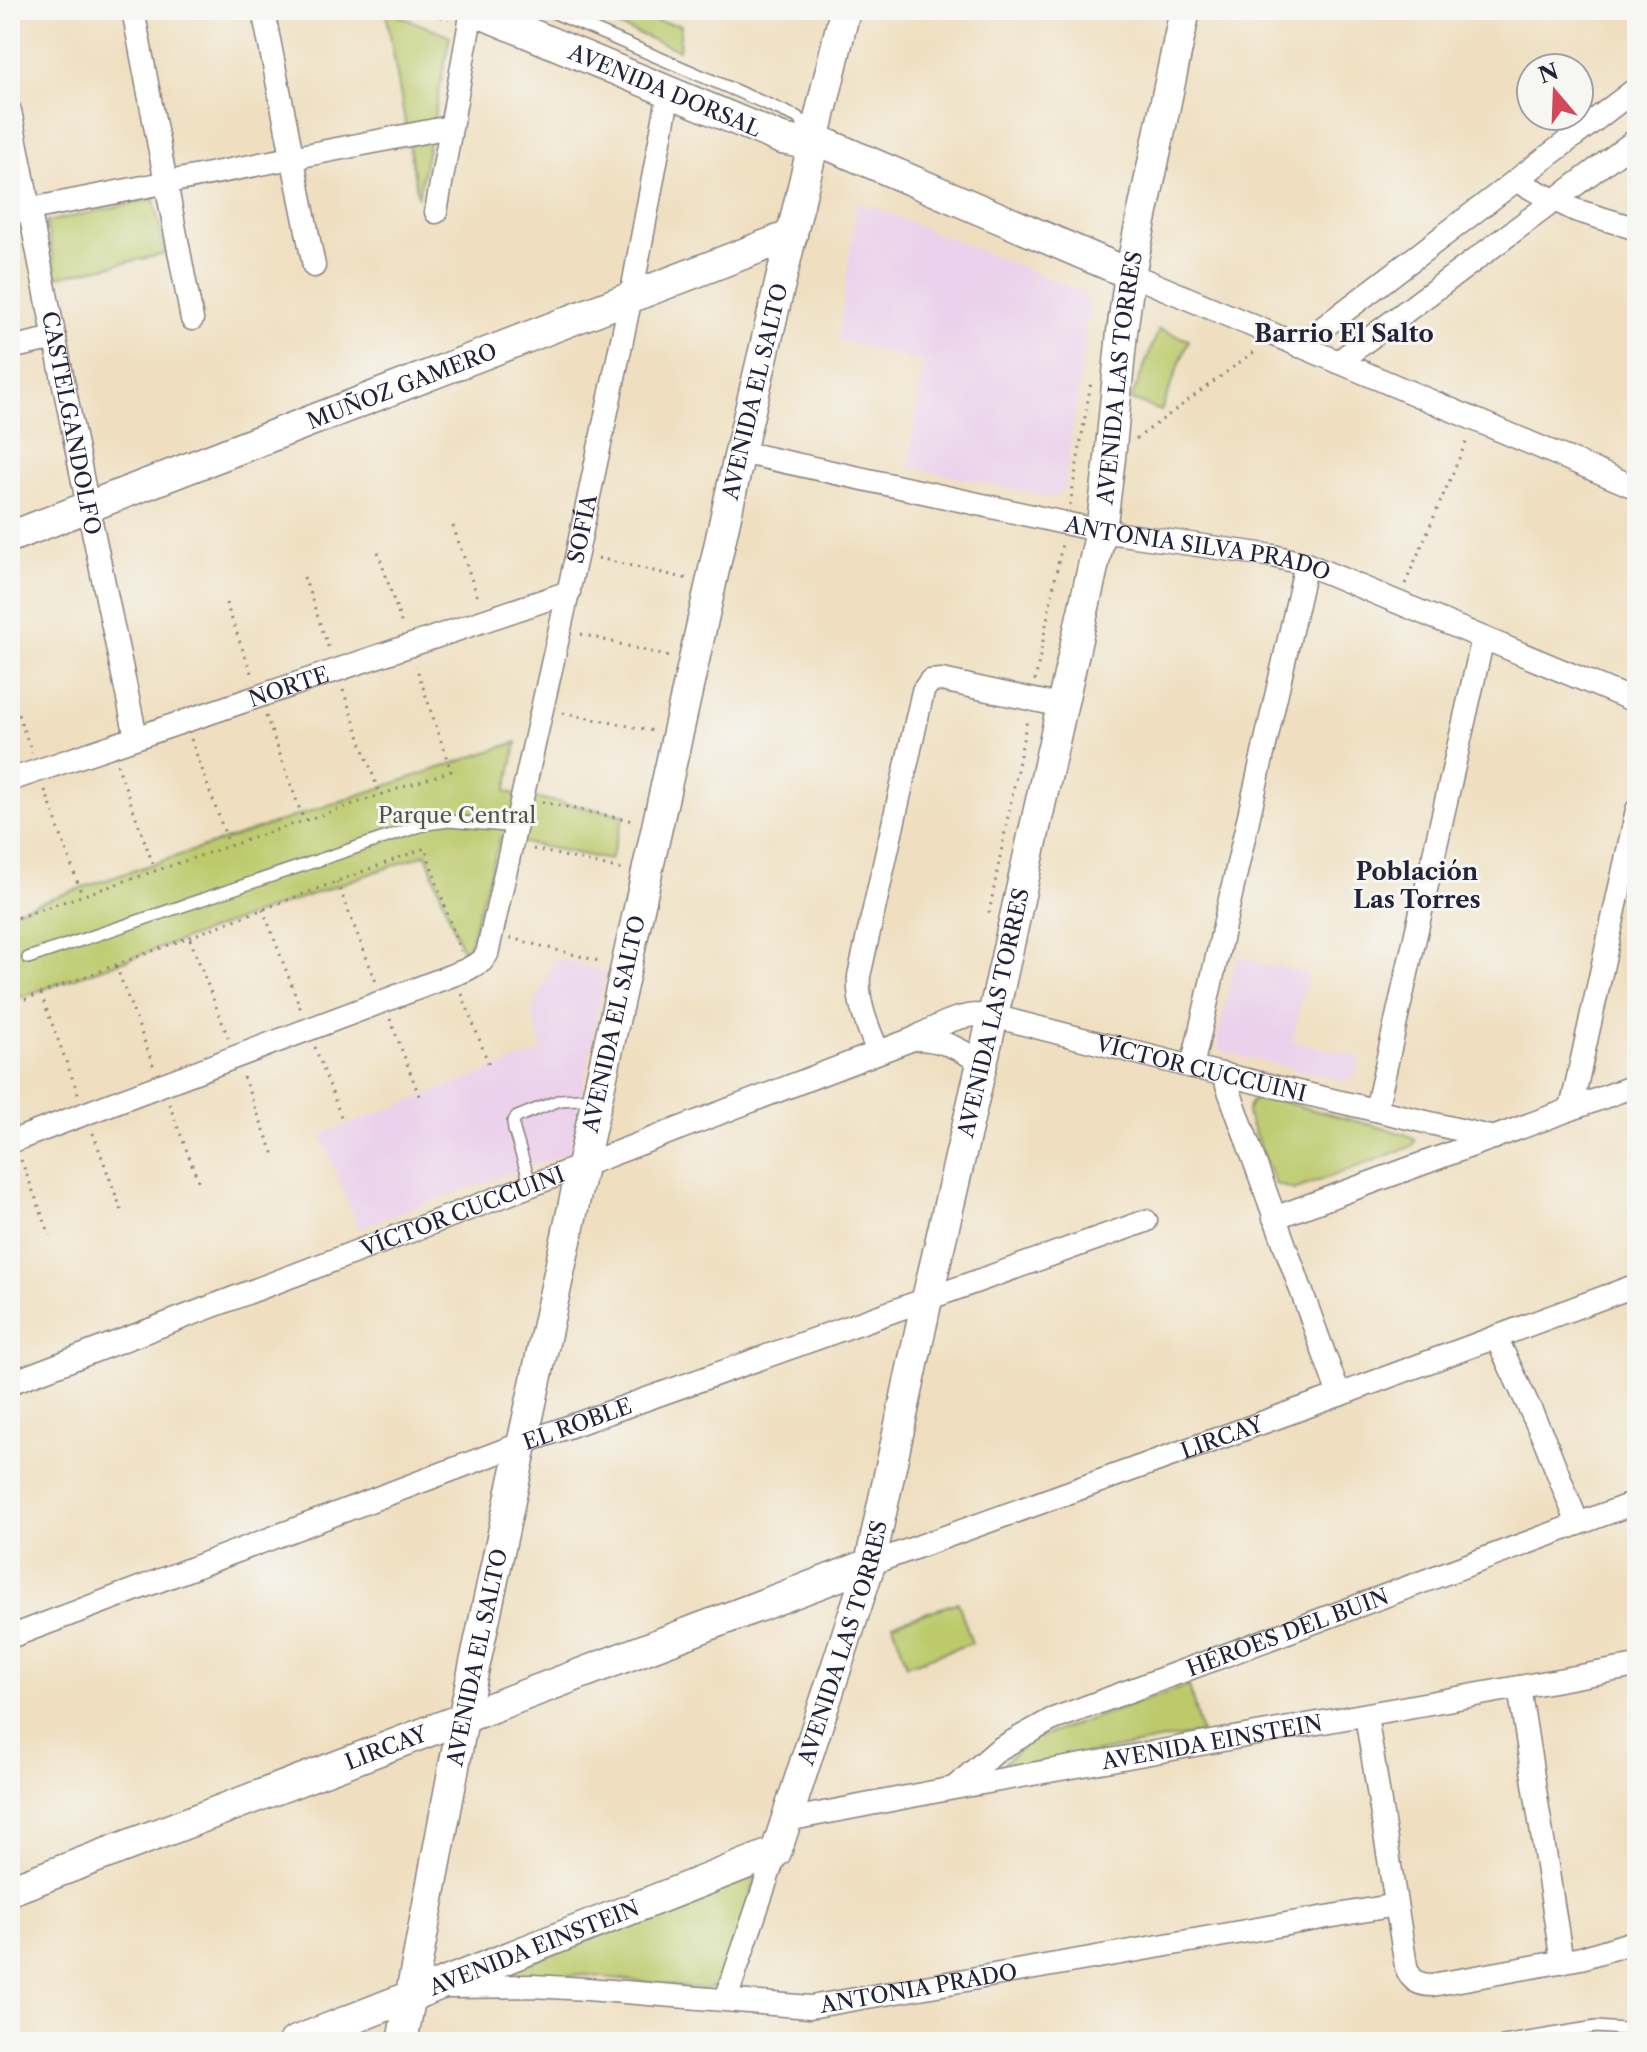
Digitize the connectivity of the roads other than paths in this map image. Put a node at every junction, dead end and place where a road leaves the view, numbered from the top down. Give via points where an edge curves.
1 (133, 10) edge
2 (263, 10) edge
3 (473, 10) edge
4 (548, 10) edge
5 (845, 10) edge
6 (1185, 10) edge
7 (1637, 88) edge
8 (669, 92) junction
9 (10, 111) edge
10 (450, 127) junction
11 (815, 139) junction
12 (1637, 139) edge
13 (292, 158) junction
14 (1516, 181) junction
15 (166, 183) junction
16 (1555, 201) junction
17 (20, 212) edge
18 (436, 212) dead end
19 (1637, 229) edge
20 (792, 235) junction
21 (314, 266) dead end
22 (1130, 274) junction
23 (631, 297) junction
24 (192, 319) dead end
25 (55, 338) junction
26 (1299, 346) junction
27 (10, 348) edge
28 (1338, 362) junction
29 (740, 452) junction
30 (1637, 488) edge
31 (88, 507) junction
32 (1101, 531) junction
33 (10, 537) edge
34 (1306, 564) junction
35 (569, 592) junction
36 (1483, 638) junction
37 (1637, 702) edge
38 (1062, 706) junction
39 (136, 737) junction
40 (10, 780) edge
41 (1637, 810) edge
42 (515, 835) junction
43 (28, 958) dead end
44 (993, 1016) junction
45 (913, 1039) junction
46 (878, 1052) junction
47 (982, 1063) junction
48 (1192, 1067) junction
49 (1223, 1074) junction
50 (1637, 1085) edge
51 (597, 1098) junction
52 (1571, 1109) junction
53 (1376, 1110) junction
54 (1494, 1138) junction
55 (12, 1142) edge
56 (582, 1166) junction
57 (531, 1186) junction
58 (1274, 1218) junction
59 (1146, 1221) dead end
60 (1637, 1285) edge
61 (927, 1299) junction
62 (1496, 1337) junction
63 (10, 1383) edge
64 (1339, 1395) junction
65 (523, 1443) junction
66 (1637, 1502) edge
67 (1578, 1524) junction
68 (870, 1564) junction
69 (808, 1588) junction
70 (853, 1615) junction
71 (10, 1637) edge
72 (1637, 1666) edge
73 (1519, 1687) junction
74 (1366, 1715) junction
75 (463, 1719) junction
76 (954, 1788) junction
77 (787, 1820) junction
78 (776, 1852) junction
79 (10, 1890) edge
80 (1396, 1905) junction
81 (1637, 1941) edge
82 (1562, 1962) junction
83 (423, 1992) junction
84 (726, 1999) junction
85 (1637, 2035) edge
86 (294, 2042) edge
87 (402, 2042) edge
88 (1503, 2042) edge

1 - 15 street
2 - 13 street
3 - 8 street, AVENIDA DORSAL
3 - 10 street
4 - 11 lane via 797,117
5 - 11 street, AVENIDA EL SALTO
6 - 22 street, AVENIDA LAS TORRES
7 - 14 street
8 - 11 street, AVENIDA DORSAL via 782,139
8 - 23 street, SOFÍA
9 - 17 street, CASTELGANDOLFO
10 - 13 street
10 - 18 street
11 - 20 street, AVENIDA EL SALTO
11 - 22 street, AVENIDA DORSAL
12 - 16 street
13 - 15 street
13 - 21 street
14 - 16 street
14 - 26 street
15 - 17 street
15 - 24 street
16 - 19 street
16 - 28 street
17 - 25 street, CASTELGANDOLFO
20 - 23 street, MUÑOZ GAMERO
20 - 29 street, AVENIDA EL SALTO
22 - 26 street
22 - 32 street, AVENIDA LAS TORRES
23 - 31 street, MUÑOZ GAMERO
23 - 35 street, SOFÍA
25 - 27 street
25 - 31 street, CASTELGANDOLFO
26 - 28 street
28 - 30 street
29 - 32 street, ANTONIA SILVA PRADO
29 - 51 street, AVENIDA EL SALTO
31 - 33 street, MUÑOZ GAMERO
31 - 39 street, CASTELGANDOLFO
32 - 34 street, ANTONIA SILVA PRADO
32 - 38 street, AVENIDA LAS TORRES
34 - 36 street, ANTONIA SILVA PRADO
34 - 48 street
35 - 39 street, NORTE
35 - 42 street, SOFÍA
36 - 37 street, ANTONIA SILVA PRADO
36 - 53 street
38 - 44 street, AVENIDA LAS TORRES
38 - 46 street via 942,680 930,681 923,691 859,976 862,1010
39 - 40 street, NORTE
41 - 52 street
42 - 43 lane via 449,821 426,824
42 - 55 street, SOFÍA via 490,947 468,969
44 - 45 street, VÍCTOR CUCCUINI via 956,1018
44 - 47 street, AVENIDA LAS TORRES
44 - 48 street, VÍCTOR CUCCUINI
45 - 46 street, VÍCTOR CUCCUINI
45 - 47 street via 947,1043
46 - 56 street, VÍCTOR CUCCUINI
47 - 61 street, AVENIDA LAS TORRES
48 - 49 street, VÍCTOR CUCCUINI
49 - 53 street, VÍCTOR CUCCUINI
49 - 58 street
50 - 52 street
51 - 56 street, AVENIDA EL SALTO
51 - 57 lane via 560,1100 513,1122
52 - 54 street
53 - 54 street, VÍCTOR CUCCUINI
54 - 58 street
56 - 57 street, VÍCTOR CUCCUINI
56 - 65 street, AVENIDA EL SALTO
57 - 63 street, VÍCTOR CUCCUINI
58 - 64 street
59 - 61 street, EL ROBLE
60 - 62 street, LIRCAY
61 - 65 street, EL ROBLE
61 - 68 street, AVENIDA LAS TORRES
62 - 64 street, LIRCAY
62 - 67 street
64 - 68 street, LIRCAY
65 - 71 street, EL ROBLE
65 - 75 street, AVENIDA EL SALTO
66 - 67 street, HÉROES DEL BUIN
67 - 76 street, HÉROES DEL BUIN via 1051,1720 999,1749
68 - 69 street, LIRCAY
68 - 70 street, AVENIDA LAS TORRES
69 - 70 street
69 - 75 street, LIRCAY
70 - 77 street, AVENIDA LAS TORRES
72 - 73 street, AVENIDA EINSTEIN
73 - 74 street, AVENIDA EINSTEIN
73 - 82 street
74 - 76 street, AVENIDA EINSTEIN
74 - 80 street
75 - 79 street, LIRCAY
75 - 83 street, AVENIDA EL SALTO
76 - 77 street, AVENIDA EINSTEIN
77 - 78 street, AVENIDA LAS TORRES
78 - 83 street, AVENIDA EINSTEIN
78 - 84 street, AVENIDA LAS TORRES
80 - 82 street via 1408,1972 1420,1984
80 - 84 street, ANTONIA PRADO via 810,2007
81 - 82 street
83 - 84 street, ANTONIA PRADO via 532,1986
83 - 86 street, AVENIDA EINSTEIN
83 - 87 street, AVENIDA EL SALTO
85 - 88 lane via 1596,2027

